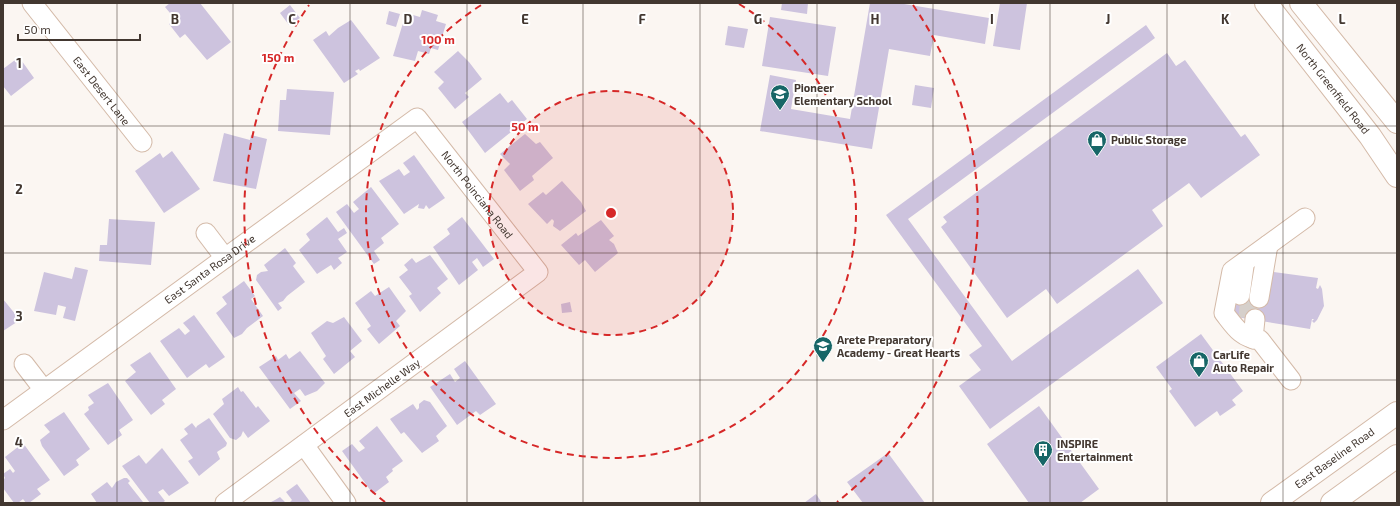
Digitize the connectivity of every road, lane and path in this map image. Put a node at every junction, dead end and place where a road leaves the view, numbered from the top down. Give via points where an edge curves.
1 (32, 3) edge
2 (1266, 3) edge
3 (1301, 3) edge
4 (1362, 78) junction
5 (1345, 104) junction
6 (417, 118) joint
7 (1397, 122) edge
8 (142, 142) dead end
9 (1397, 176) edge
10 (1305, 218) dead end
11 (206, 233) dead end
12 (1256, 254) junction
13 (225, 258) junction
14 (538, 272) joint
15 (24, 364) dead end
16 (1291, 380) dead end
17 (44, 390) junction
18 (1397, 413) edge
19 (3, 420) edge
20 (304, 445) junction
21 (1397, 456) edge
22 (225, 503) edge
23 (346, 503) edge
24 (1272, 503) edge
25 (1332, 503) edge

1 - 8 street, East Desert Lane
2 - 5 main road, North Greenfield Road
3 - 4 main road
4 - 5 main road
4 - 7 main road
5 - 9 main road, North Greenfield Road
6 - 13 street, East Santa Rosa Drive
6 - 14 street, North Poinciana Road
10 - 12 street
11 - 13 street
12 - 12 street via 1250,297
12 - 16 street via 1232,272 1224,313 1260,340
13 - 17 street, East Santa Rosa Drive
14 - 20 street, East Michelle Way
15 - 17 street
17 - 19 street, East Santa Rosa Drive
18 - 24 main road, East Baseline Road
20 - 22 street, East Michelle Way
20 - 23 street
21 - 25 main road

